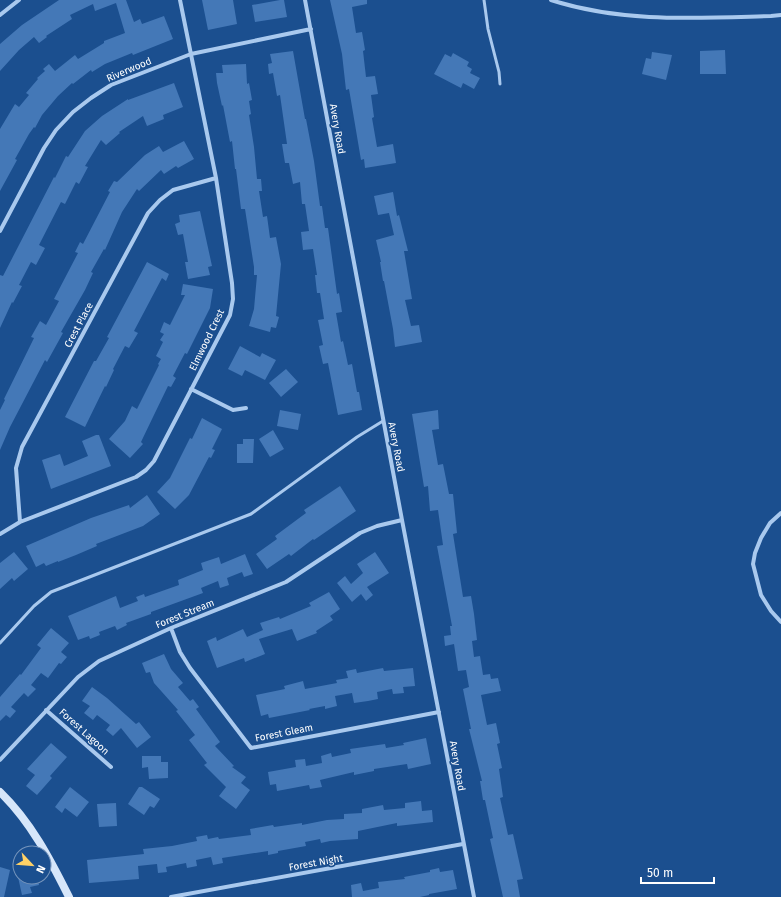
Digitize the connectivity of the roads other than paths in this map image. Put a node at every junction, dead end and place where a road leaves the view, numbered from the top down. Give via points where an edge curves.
1 (19, 0) edge
2 (180, 0) edge
3 (305, 0) edge
4 (484, 0) edge
5 (552, 0) edge
6 (0, 15) edge
7 (781, 15) edge
8 (311, 29) junction
9 (192, 54) junction
10 (500, 84) dead end
11 (216, 178) junction
12 (0, 231) edge
13 (191, 389) junction
14 (246, 408) dead end
15 (383, 421) junction
16 (781, 513) edge
17 (402, 520) junction
18 (20, 522) junction
19 (0, 534) edge
20 (780, 621) edge
21 (171, 628) junction
22 (0, 643) edge
23 (46, 710) junction
24 (439, 712) junction
25 (0, 760) edge
26 (111, 767) dead end
27 (0, 792) edge
28 (463, 844) junction
29 (69, 897) edge
30 (171, 897) edge
31 (474, 897) edge

1 - 6 street
2 - 9 street, Elmwood Crest
3 - 8 street, Avery Road
4 - 10 lane
5 - 7 street via 584,9 637,17
8 - 9 street, Riverwood
8 - 15 street, Avery Road
9 - 11 street, Elmwood Crest
9 - 12 street, Riverwood via 112,85 73,112 44,148
11 - 13 street, Elmwood Crest via 232,283 232,299 230,315
11 - 18 street, Crest Place via 173,190 148,213 22,447 16,468
13 - 14 street via 232,410
13 - 18 street, Elmwood Crest via 154,461 146,470 136,477
15 - 17 street, Avery Road
15 - 22 lane via 251,514 51,592 34,606
16 - 20 street via 770,523 761,538 753,564 761,595
17 - 21 street, Forest Stream via 360,533 286,582
17 - 24 street, Avery Road
18 - 19 street, Elmwood Crest
21 - 23 street, Forest Stream via 99,661 78,677
21 - 24 street, Forest Gleam via 180,652 190,668 251,748
23 - 25 street, Forest Stream
23 - 26 street, Forest Lagoon
24 - 28 street, Avery Road
27 - 29 street via 33,831
28 - 30 street, Forest Night
28 - 31 street, Avery Road

